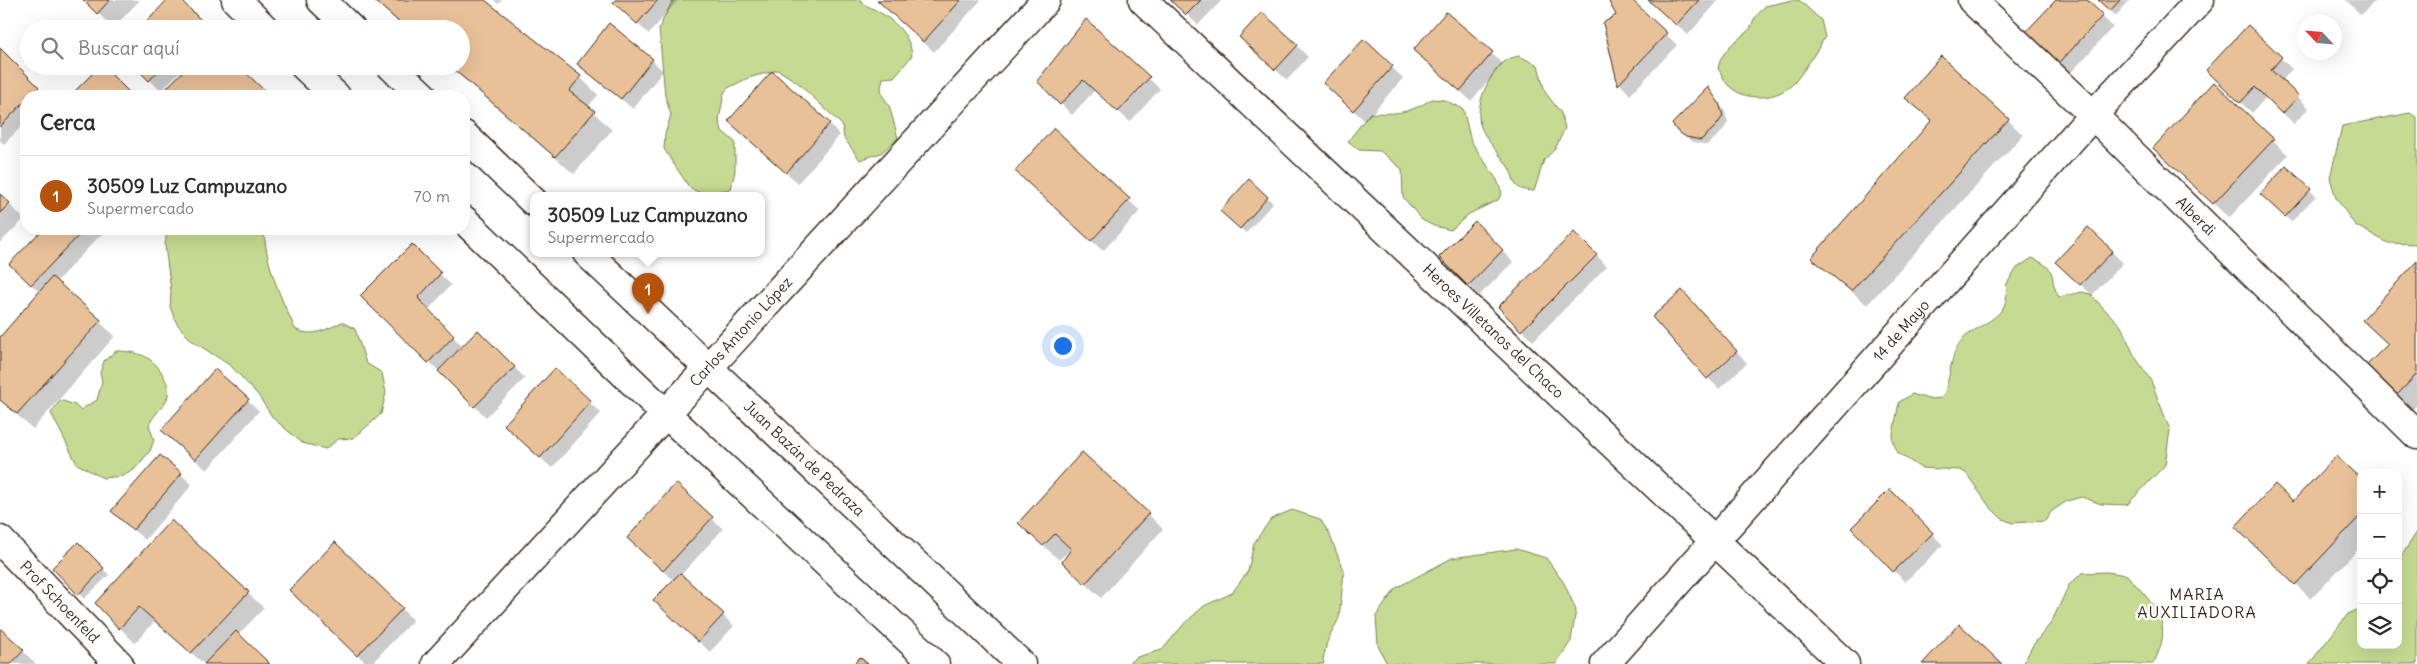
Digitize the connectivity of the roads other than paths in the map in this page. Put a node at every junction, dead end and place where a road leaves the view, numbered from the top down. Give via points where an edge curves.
1 (236, 0) edge
2 (321, 0) edge
3 (1046, 0) edge
4 (1142, 0) edge
5 (1972, 0) edge
6 (2200, 0) edge
7 (257, 20) edge
8 (342, 20) edge
9 (314, 75) edge
10 (400, 75) edge
11 (330, 90) edge
12 (416, 90) edge
13 (2093, 115) junction
14 (470, 141) edge
15 (530, 198) edge
16 (470, 226) edge
17 (592, 257) edge
18 (707, 366) junction
19 (664, 413) junction
20 (2417, 435) edge
21 (0, 540) edge
22 (1716, 540) junction
23 (119, 664) edge
24 (436, 664) edge
25 (935, 664) edge
26 (1021, 664) edge
27 (1605, 664) edge
28 (1845, 664) edge

1 - 7 street
2 - 8 street
3 - 18 street, Carlos Antonio López
4 - 22 street, Heroes Villetanos del Chaco
5 - 13 street, Alberdi
6 - 13 street, 14 de Mayo
9 - 11 street
10 - 12 street
13 - 20 street, Alberdi
13 - 22 street, 14 de Mayo
14 - 15 street
16 - 19 street
17 - 18 street, Juan Bazán de Pedraza
18 - 19 street, Carlos Antonio López
18 - 26 street, Juan Bazán de Pedraza
19 - 24 street, Carlos Antonio López
19 - 25 street
21 - 23 street, Prof Schoenfeld
22 - 27 street, 14 de Mayo
22 - 28 street, Heroes Villetanos del Chaco

